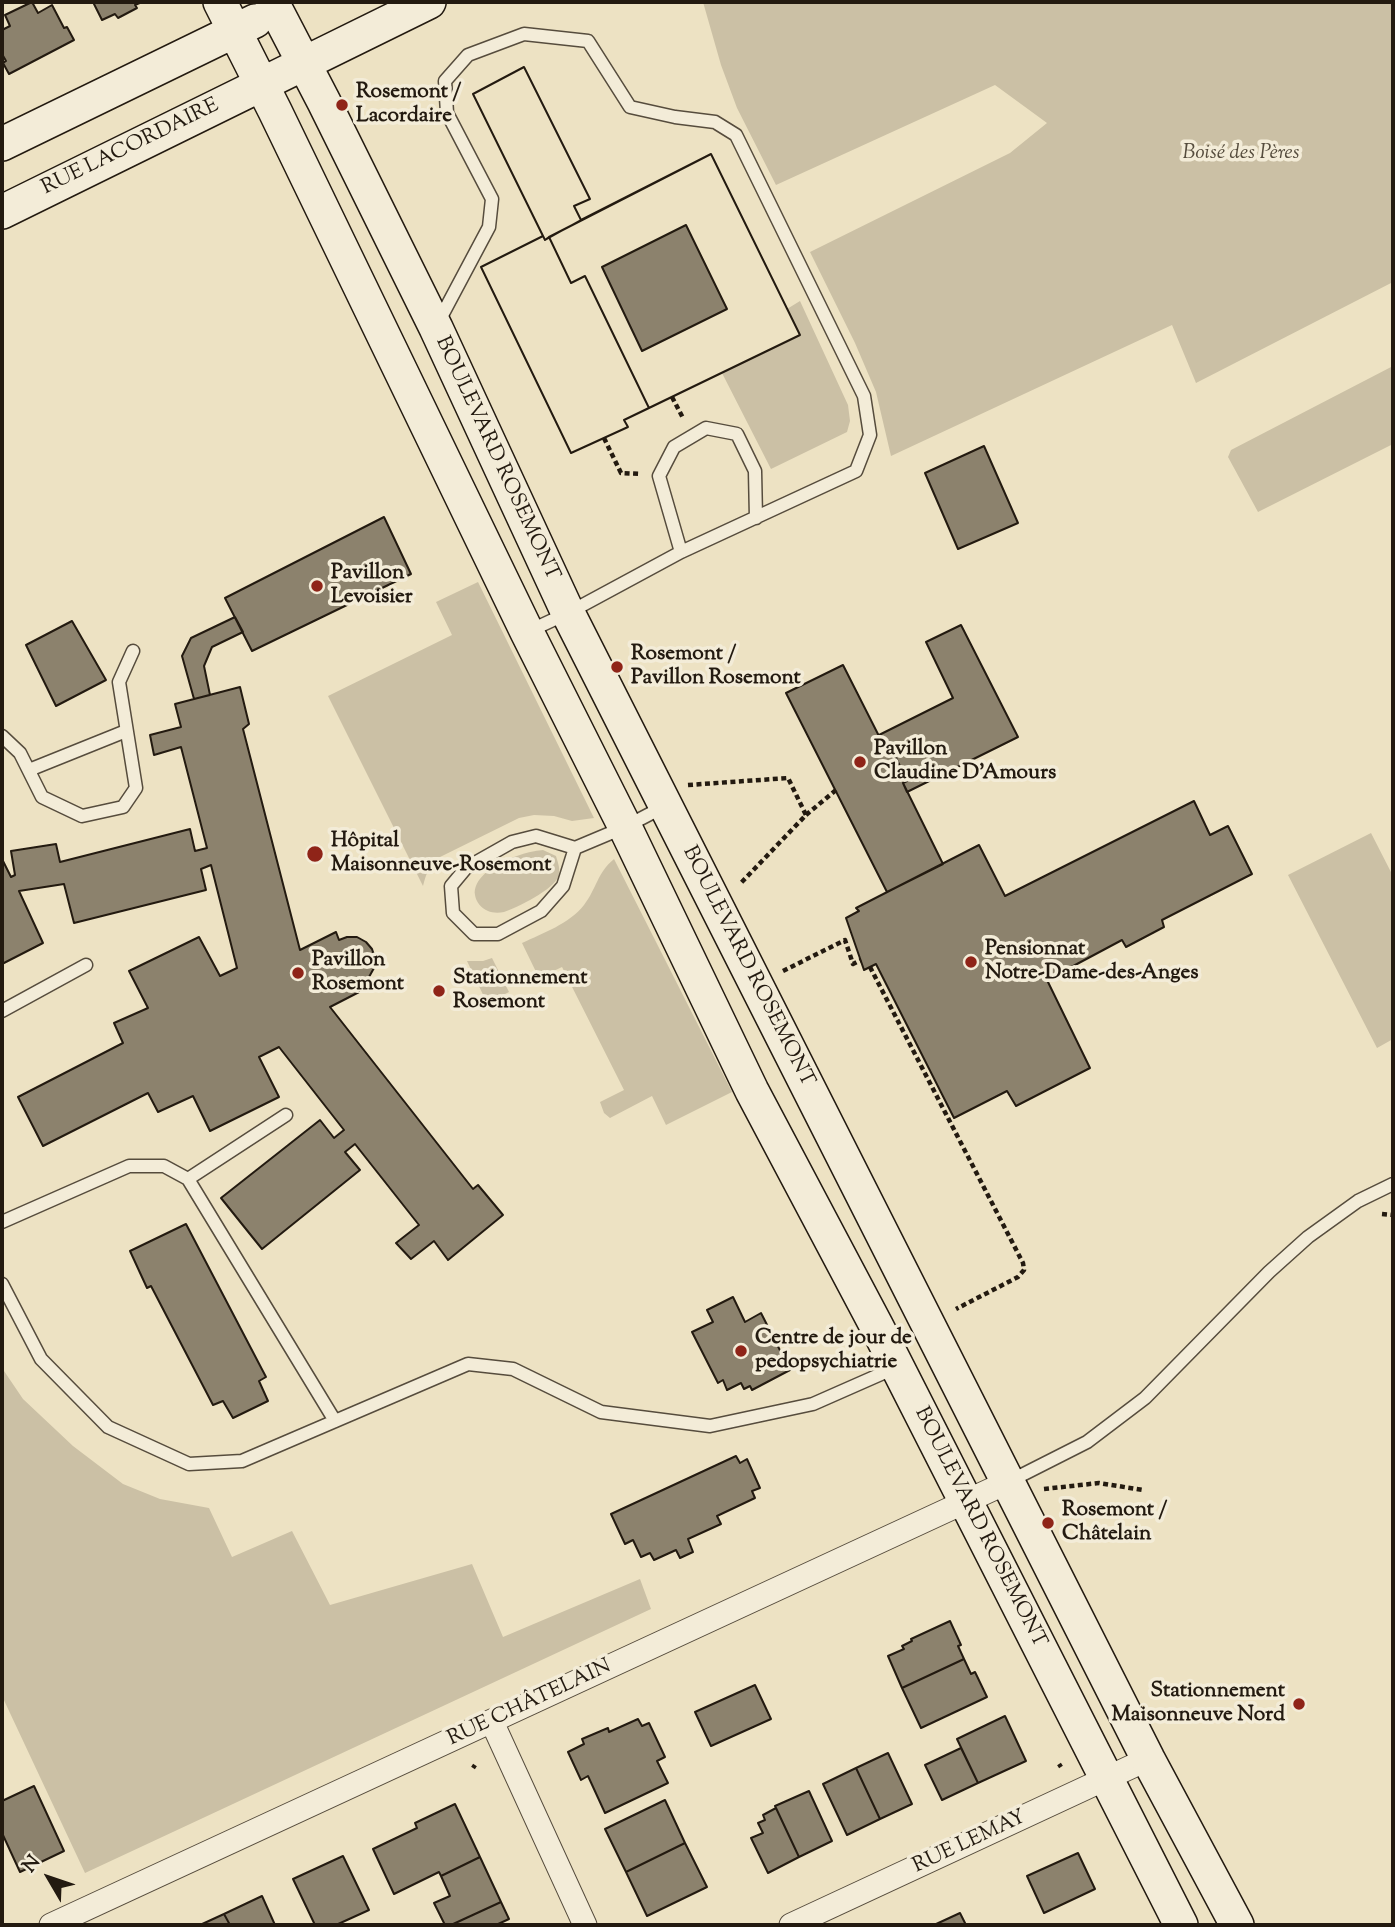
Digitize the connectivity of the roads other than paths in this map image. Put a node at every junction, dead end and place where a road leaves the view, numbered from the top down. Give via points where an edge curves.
1 (220, 2) edge
2 (429, 2) edge
3 (281, 5) edge
4 (234, 32) junction
5 (304, 64) junction
6 (261, 84) junction
7 (2, 144) edge
8 (2, 212) edge
9 (436, 328) junction
10 (756, 517) junction
11 (681, 552) junction
12 (568, 613) junction
13 (527, 632) junction
14 (133, 651) dead end
15 (126, 731) junction
16 (2, 737) edge
17 (29, 770) junction
18 (673, 796) junction
19 (625, 827) junction
20 (575, 848) junction
21 (86, 965) dead end
22 (2, 1011) edge
23 (286, 1115) dead end
24 (188, 1179) junction
25 (1393, 1184) edge
26 (2, 1222) edge
27 (2, 1284) edge
28 (897, 1367) junction
29 (335, 1421) junction
30 (1008, 1482) junction
31 (965, 1502) junction
32 (492, 1722) junction
33 (1148, 1759) junction
34 (1106, 1778) junction
35 (51, 1925) edge
36 (585, 1925) edge
37 (791, 1925) edge
38 (1181, 1925) edge
39 (1237, 1925) edge

1 - 4 main road, BOULEVARD ROSEMONT
2 - 5 main road, RUE LACORDAIRE
3 - 4 main road
3 - 5 main road, BOULEVARD ROSEMONT
4 - 6 main road, BOULEVARD ROSEMONT
4 - 7 main road
5 - 6 main road, RUE LACORDAIRE
5 - 9 main road, BOULEVARD ROSEMONT
6 - 8 main road, RUE LACORDAIRE
6 - 13 main road, BOULEVARD ROSEMONT
9 - 10 lane via 489,227 492,199 447,113 445,81 468,55 524,34 588,41 630,107 715,122 736,135 864,396 870,435 856,471
9 - 12 main road, BOULEVARD ROSEMONT
10 - 11 lane
10 - 11 lane via 755,471 737,434 706,428 674,447 659,476
11 - 12 lane
12 - 13 lane
12 - 18 main road, BOULEVARD ROSEMONT
13 - 19 main road, BOULEVARD ROSEMONT
14 - 15 lane via 119,682
15 - 17 lane
15 - 17 lane via 136,788 123,807 82,816 42,797
16 - 17 lane via 20,752
18 - 19 lane
18 - 30 main road, BOULEVARD ROSEMONT
19 - 20 lane
19 - 28 main road, BOULEVARD ROSEMONT via 752,1091
20 - 20 lane via 537,836 512,842 466,868 451,886 453,913 474,934 498,934 541,911 563,887
21 - 22 lane
23 - 24 lane
24 - 26 lane via 164,1166 129,1166
24 - 29 lane
25 - 30 lane via 1358,1200 1308,1237 1135,1405 1087,1442
27 - 29 lane via 41,1359 108,1427 189,1464 242,1461
28 - 29 lane via 813,1404 710,1426 601,1412 513,1369 468,1364
28 - 31 main road, BOULEVARD ROSEMONT
30 - 31 street, RUE CHÂTELAIN
30 - 33 main road, BOULEVARD ROSEMONT
31 - 32 street, RUE CHÂTELAIN
31 - 34 main road, BOULEVARD ROSEMONT
32 - 35 street, RUE CHÂTELAIN
32 - 36 street
33 - 34 street, RUE LEMAY
33 - 39 main road, BOULEVARD ROSEMONT
34 - 37 street, RUE LEMAY
34 - 38 main road, BOULEVARD ROSEMONT

